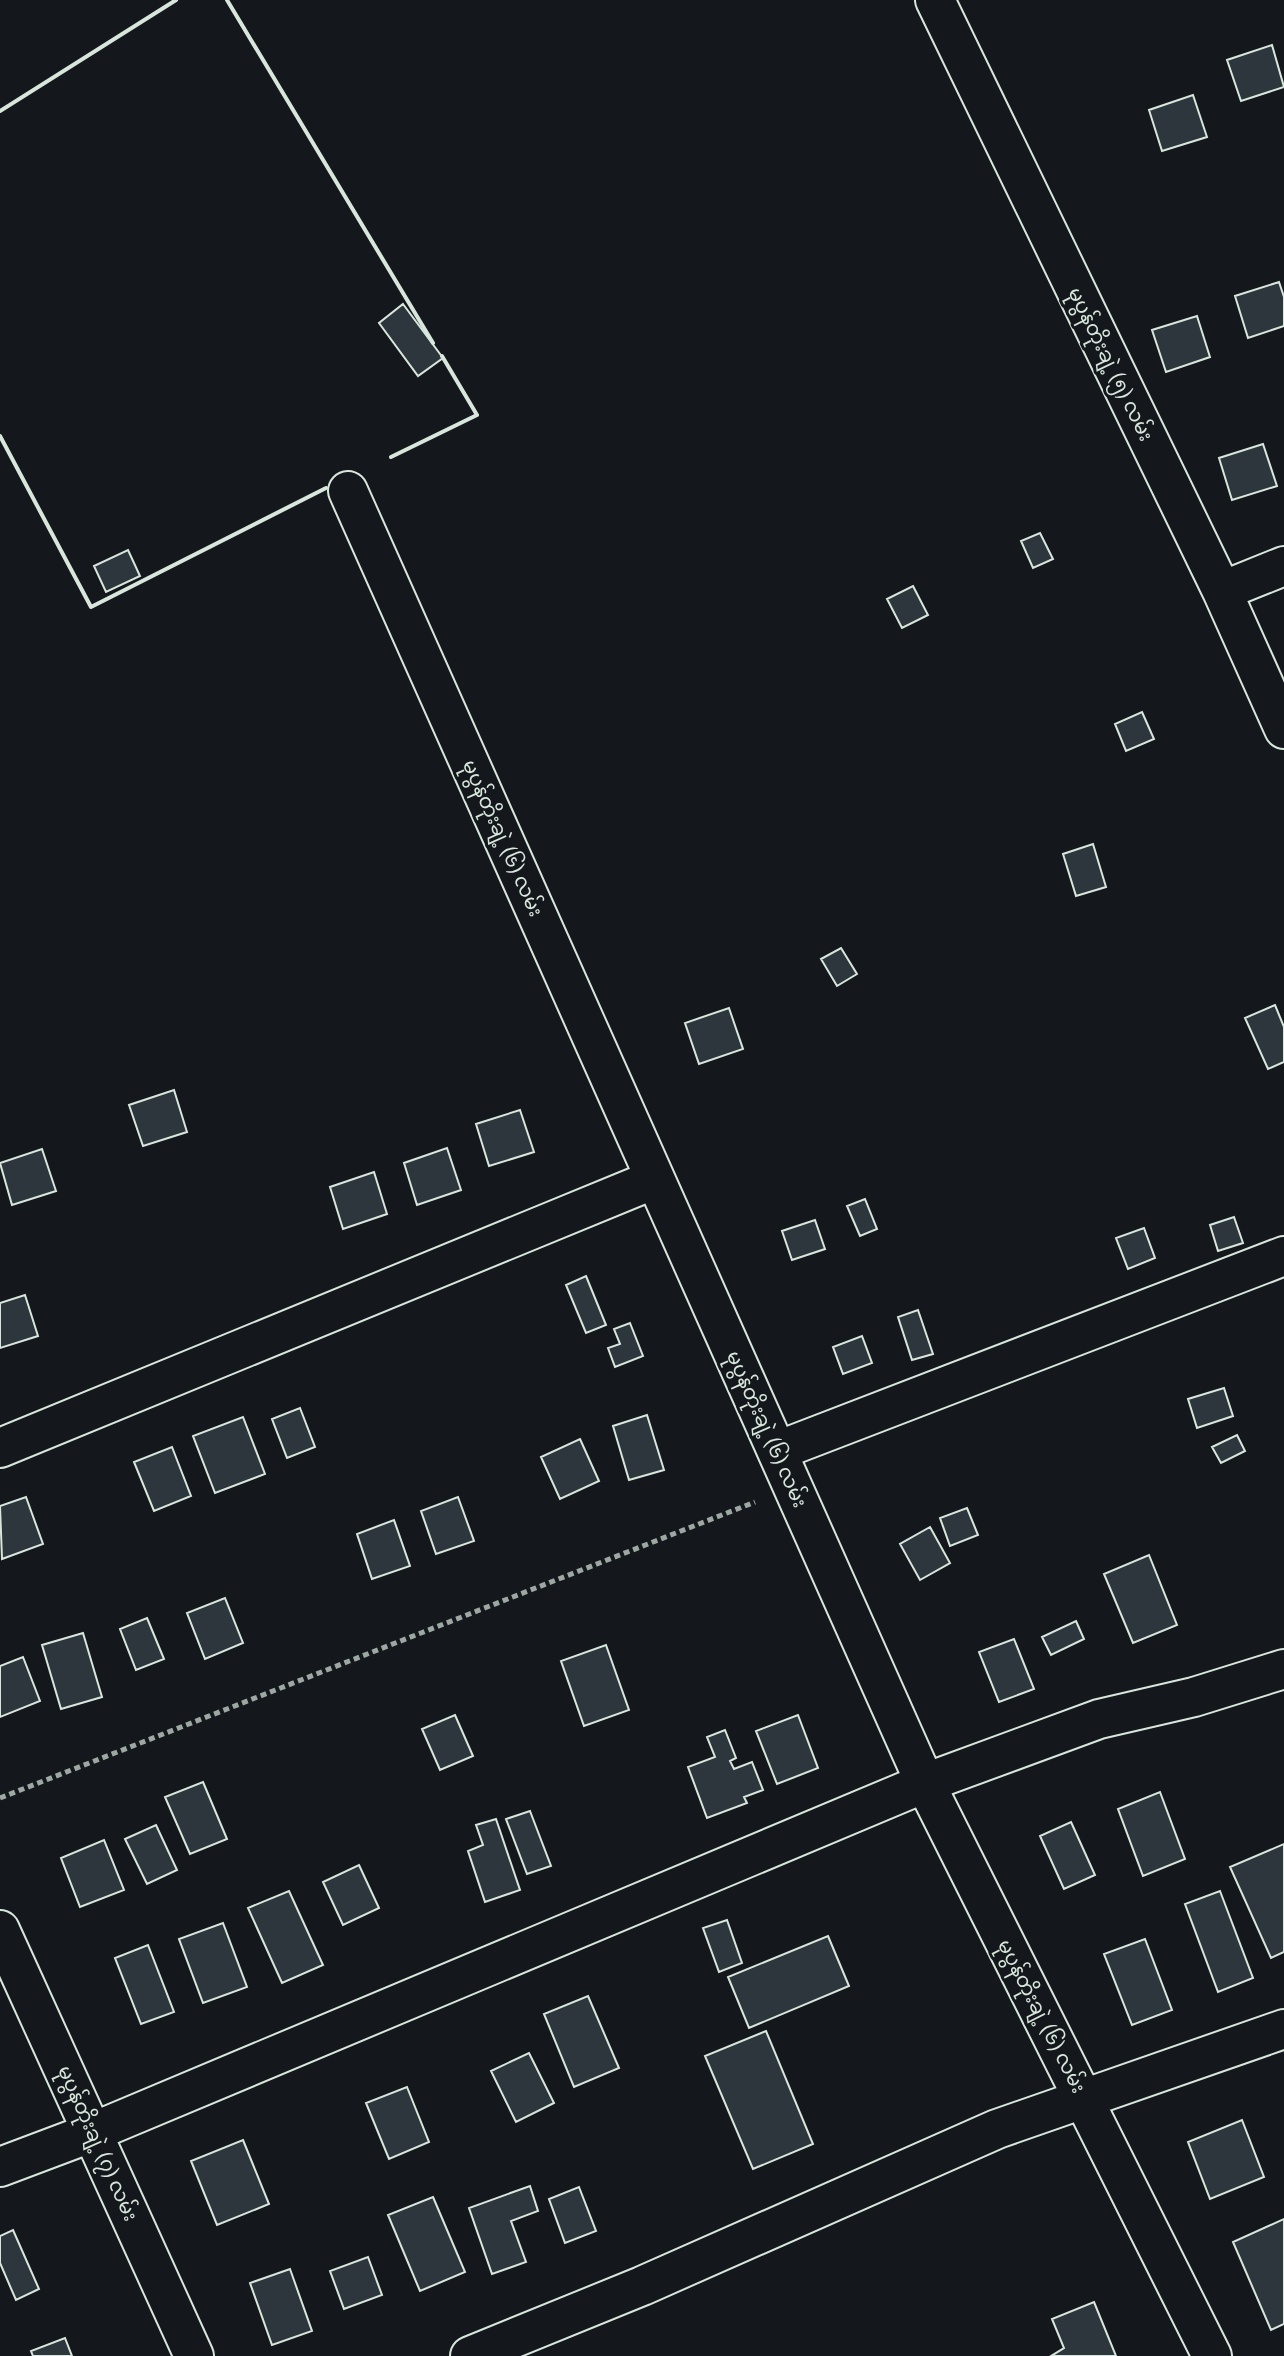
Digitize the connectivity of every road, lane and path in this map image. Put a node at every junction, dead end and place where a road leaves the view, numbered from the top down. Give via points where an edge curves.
1 (947, 5) edge
2 (348, 491) dead end
3 (1284, 566) edge
4 (1222, 591) junction
5 (1284, 729) edge
6 (655, 1179) junction
7 (1284, 1256) edge
8 (0, 1448) edge
9 (777, 1451) junction
10 (792, 1486) junction
11 (1284, 1669) edge
12 (925, 1783) junction
13 (0, 1798) edge
14 (0, 1930) edge
15 (1284, 2029) edge
16 (1083, 2098) junction
17 (93, 2132) junction
18 (0, 2167) edge
19 (194, 2356) edge
20 (470, 2356) edge
21 (1212, 2356) edge

1 - 4 street, မုပွန်တိုးချဲ့ (၅) လမ်း
2 - 6 street, မုပွန်တိုးချဲ့ (၆) လမ်း
3 - 4 street
4 - 5 street, မုပွန်တိုးချဲ့ (၅) လမ်း
6 - 8 street
6 - 9 street, မုပွန်တိုးချဲ့ (၆) လမ်း
7 - 9 street
9 - 10 street, မုပွန်တိုးချဲ့ (၆) လမ်း
10 - 12 street, မုပွန်တိုးချဲ့ (၆) လမ်း
10 - 13 path
11 - 12 street via 1099,1719
12 - 16 street, မုပွန်တိုးချဲ့ (၆) လမ်း
12 - 17 street
14 - 17 street, မုပွန်တိုးချဲ့ (၇) လမ်း
15 - 16 street
16 - 20 street via 913,2164 642,2286
16 - 21 street, မုပွန်တိုးချဲ့ (၆) လမ်း
17 - 18 street
17 - 19 street, မုပွန်တိုးချဲ့ (၇) လမ်း

